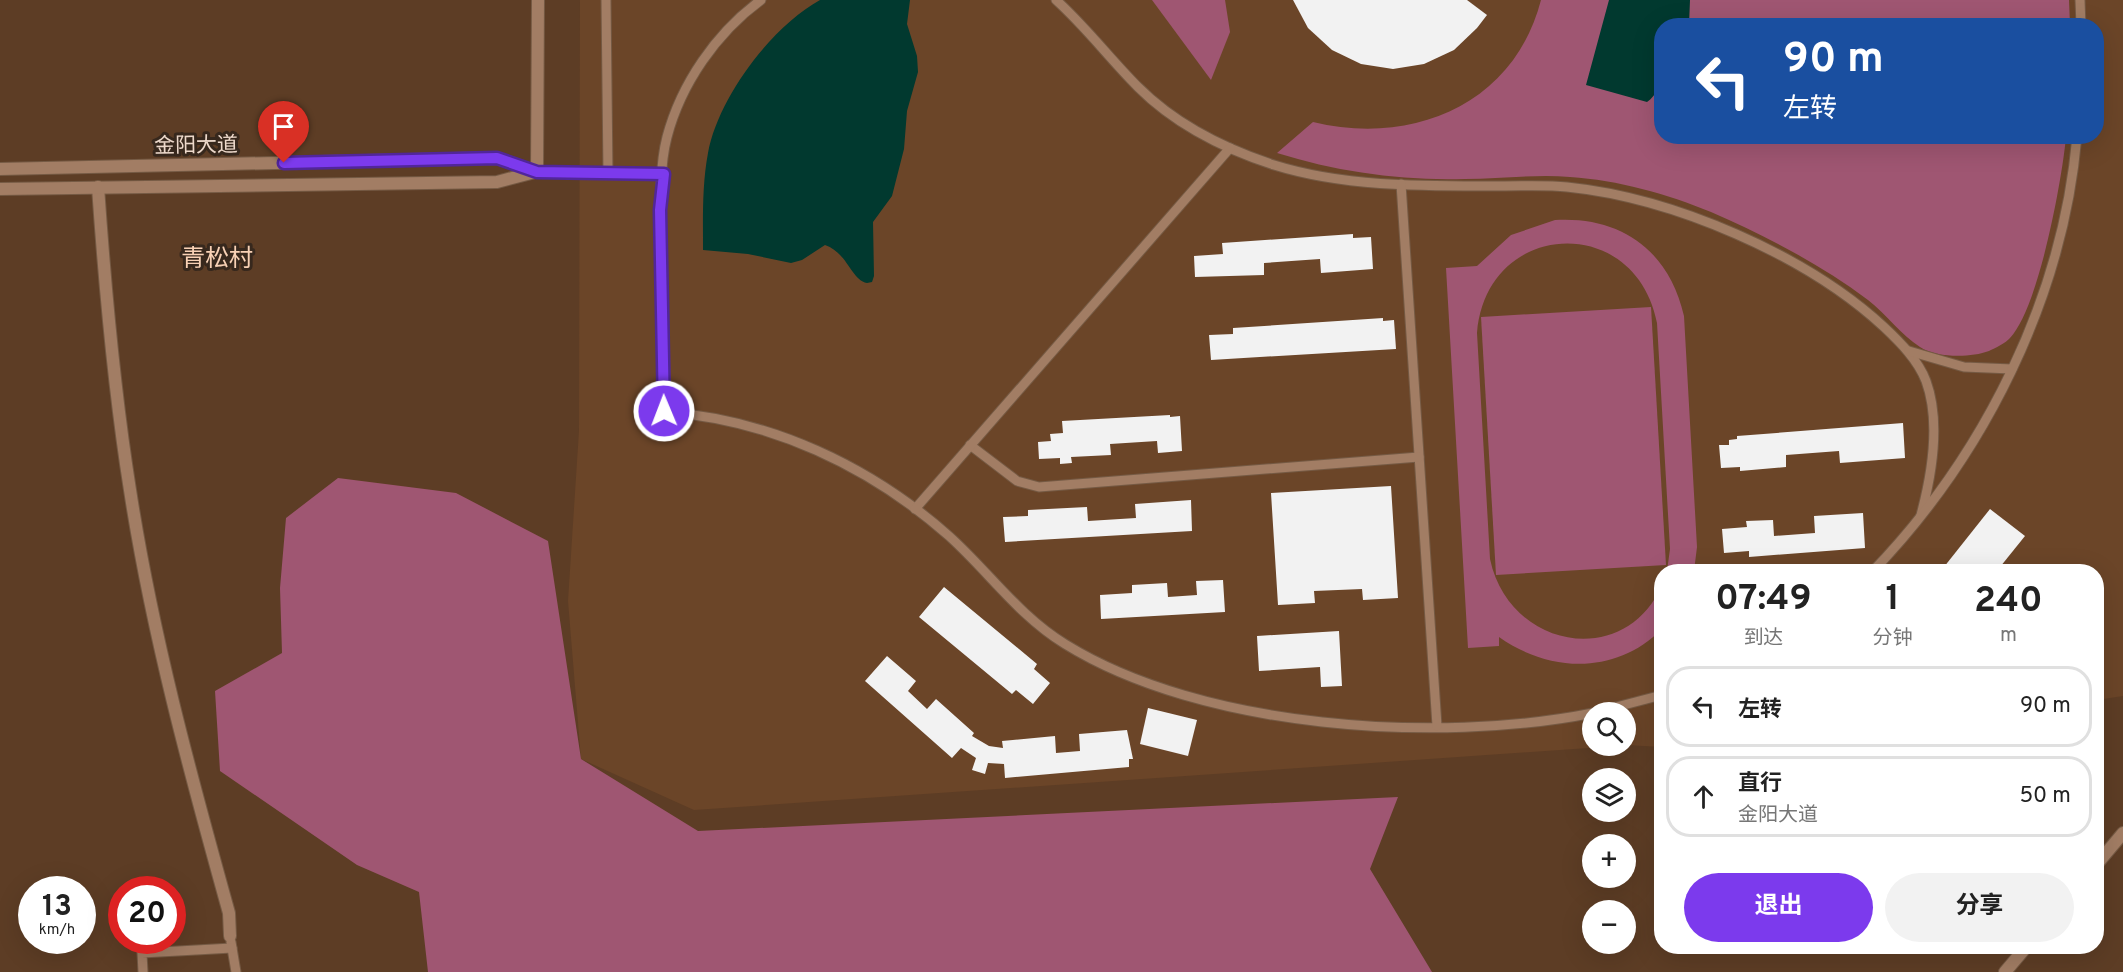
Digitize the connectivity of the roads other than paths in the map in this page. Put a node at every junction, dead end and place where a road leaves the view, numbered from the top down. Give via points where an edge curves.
1 (538, 0) edge
2 (606, 0) edge
3 (761, 0) edge
4 (1056, 0) edge
5 (1062, 0) edge
6 (2080, 0) edge
7 (1068, 10) junction
8 (2081, 18) edge
9 (2077, 144) edge
10 (1230, 148) junction
11 (0, 169) edge
12 (537, 172) junction
13 (608, 173) junction
14 (664, 174) junction
15 (1401, 184) junction
16 (98, 188) junction
17 (0, 189) edge
18 (1906, 350) junction
19 (2012, 369) junction
20 (970, 445) junction
21 (1419, 457) junction
22 (915, 509) junction
23 (1921, 515) junction
24 (1879, 564) edge
25 (1654, 697) edge
26 (1636, 702) edge
27 (1582, 715) edge
28 (1437, 726) junction
29 (2123, 832) edge
30 (2104, 855) edge
31 (231, 942) junction
32 (2020, 954) edge
33 (143, 972) edge
34 (236, 972) edge
35 (2005, 972) edge

1 - 12 street
2 - 13 lane
3 - 14 lane via 728,29 695,74 667,139
4 - 7 lane
5 - 7 lane
6 - 8 lane
7 - 10 lane via 1139,88 1177,118
9 - 19 lane via 2051,271
10 - 15 lane via 1306,174
10 - 20 lane
11 - 12 street, 金阳大道 via 497,158
12 - 13 lane
12 - 16 street, 金阳大道 via 497,182
13 - 14 lane
14 - 22 lane via 660,210 664,411 725,419 783,436 842,462
15 - 18 lane via 1565,187 1646,202 1712,225 1797,263 1861,307
15 - 21 lane
16 - 17 street, 金阳大道
16 - 31 street via 105,288 129,489 185,754 229,913
18 - 19 lane via 1964,367
18 - 23 lane via 1925,378 1931,403 1932,459
19 - 23 lane via 1980,429
20 - 21 lane via 1017,481 1039,487
20 - 22 lane
21 - 28 lane
22 - 28 lane via 949,536 1028,616 1099,663 1177,693 1245,709 1325,721
23 - 24 lane
25 - 26 lane
27 - 28 lane via 1534,722
29 - 30 street
31 - 33 lane via 142,953
31 - 34 lane
32 - 35 street

